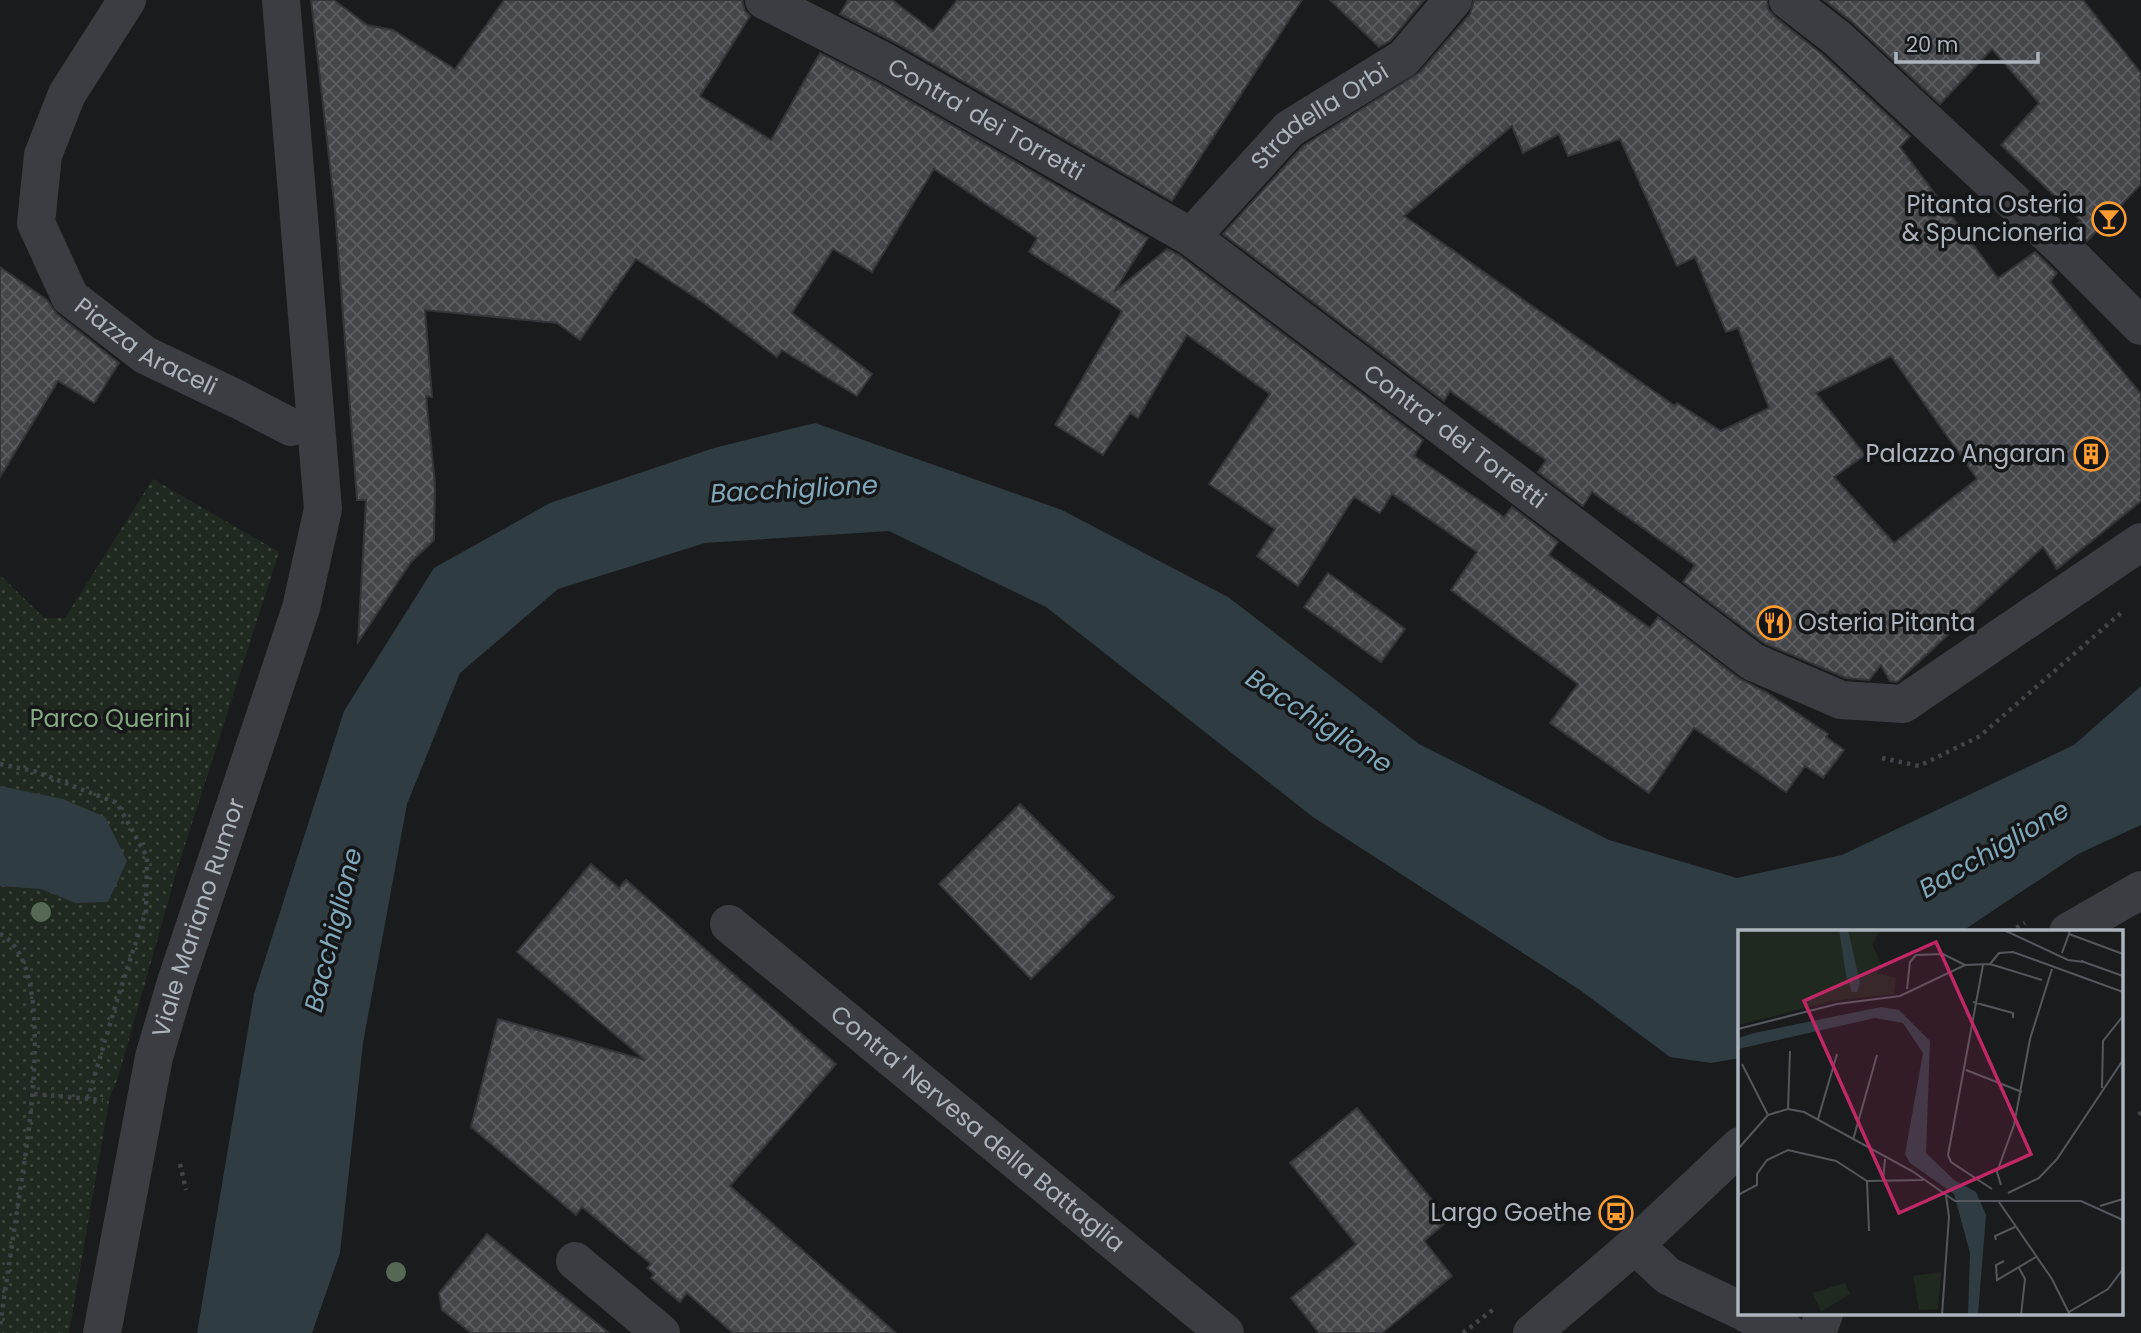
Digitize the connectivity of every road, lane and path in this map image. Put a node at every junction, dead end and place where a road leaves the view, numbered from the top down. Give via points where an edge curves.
1 (127, 0) edge
2 (281, 0) edge
3 (764, 0) edge
4 (1453, 0) edge
5 (1788, 0) edge
6 (1191, 237) junction
7 (2141, 326) edge
8 (291, 428) dead end
9 (2141, 542) edge
10 (2131, 604) dead end
11 (1882, 758) dead end
12 (0, 764) edge
13 (2141, 890) edge
14 (729, 923) dead end
15 (2071, 930) edge
16 (0, 933) edge
17 (34, 1094) junction
18 (88, 1098) junction
19 (109, 1101) dead end
20 (1738, 1148) edge
21 (1635, 1245) junction
22 (575, 1261) dead end
23 (1738, 1309) edge
24 (1751, 1316) edge
25 (1823, 1316) edge
26 (0, 1325) edge
27 (102, 1333) edge
28 (661, 1333) edge
29 (1226, 1333) edge
30 (1532, 1333) edge
31 (1788, 1333) edge
32 (1817, 1333) edge

1 - 8 street, Piazza Araceli via 67,94 57,118 43,155 37,223 70,297 145,355
2 - 27 street, Viale Mariano Rumor via 323,509 301,608 154,1057
3 - 6 street, Contra' dei Torretti via 885,62
4 - 6 street, Stradella Orbi via 1404,58 1289,129
5 - 7 street via 1857,57
6 - 9 street, Contra' dei Torretti via 1753,662 1841,700 1903,704
10 - 11 path via 1980,737 1919,766
12 - 18 path via 34,771 117,803 147,857 146,911
13 - 15 street
14 - 29 street, Contra' Nervesa della Battaglia
16 - 17 path via 16,950 29,978
17 - 18 path
17 - 26 path
18 - 19 path
20 - 21 street
21 - 23 street via 1668,1276
21 - 30 street
22 - 28 street
24 - 31 street
25 - 32 street

